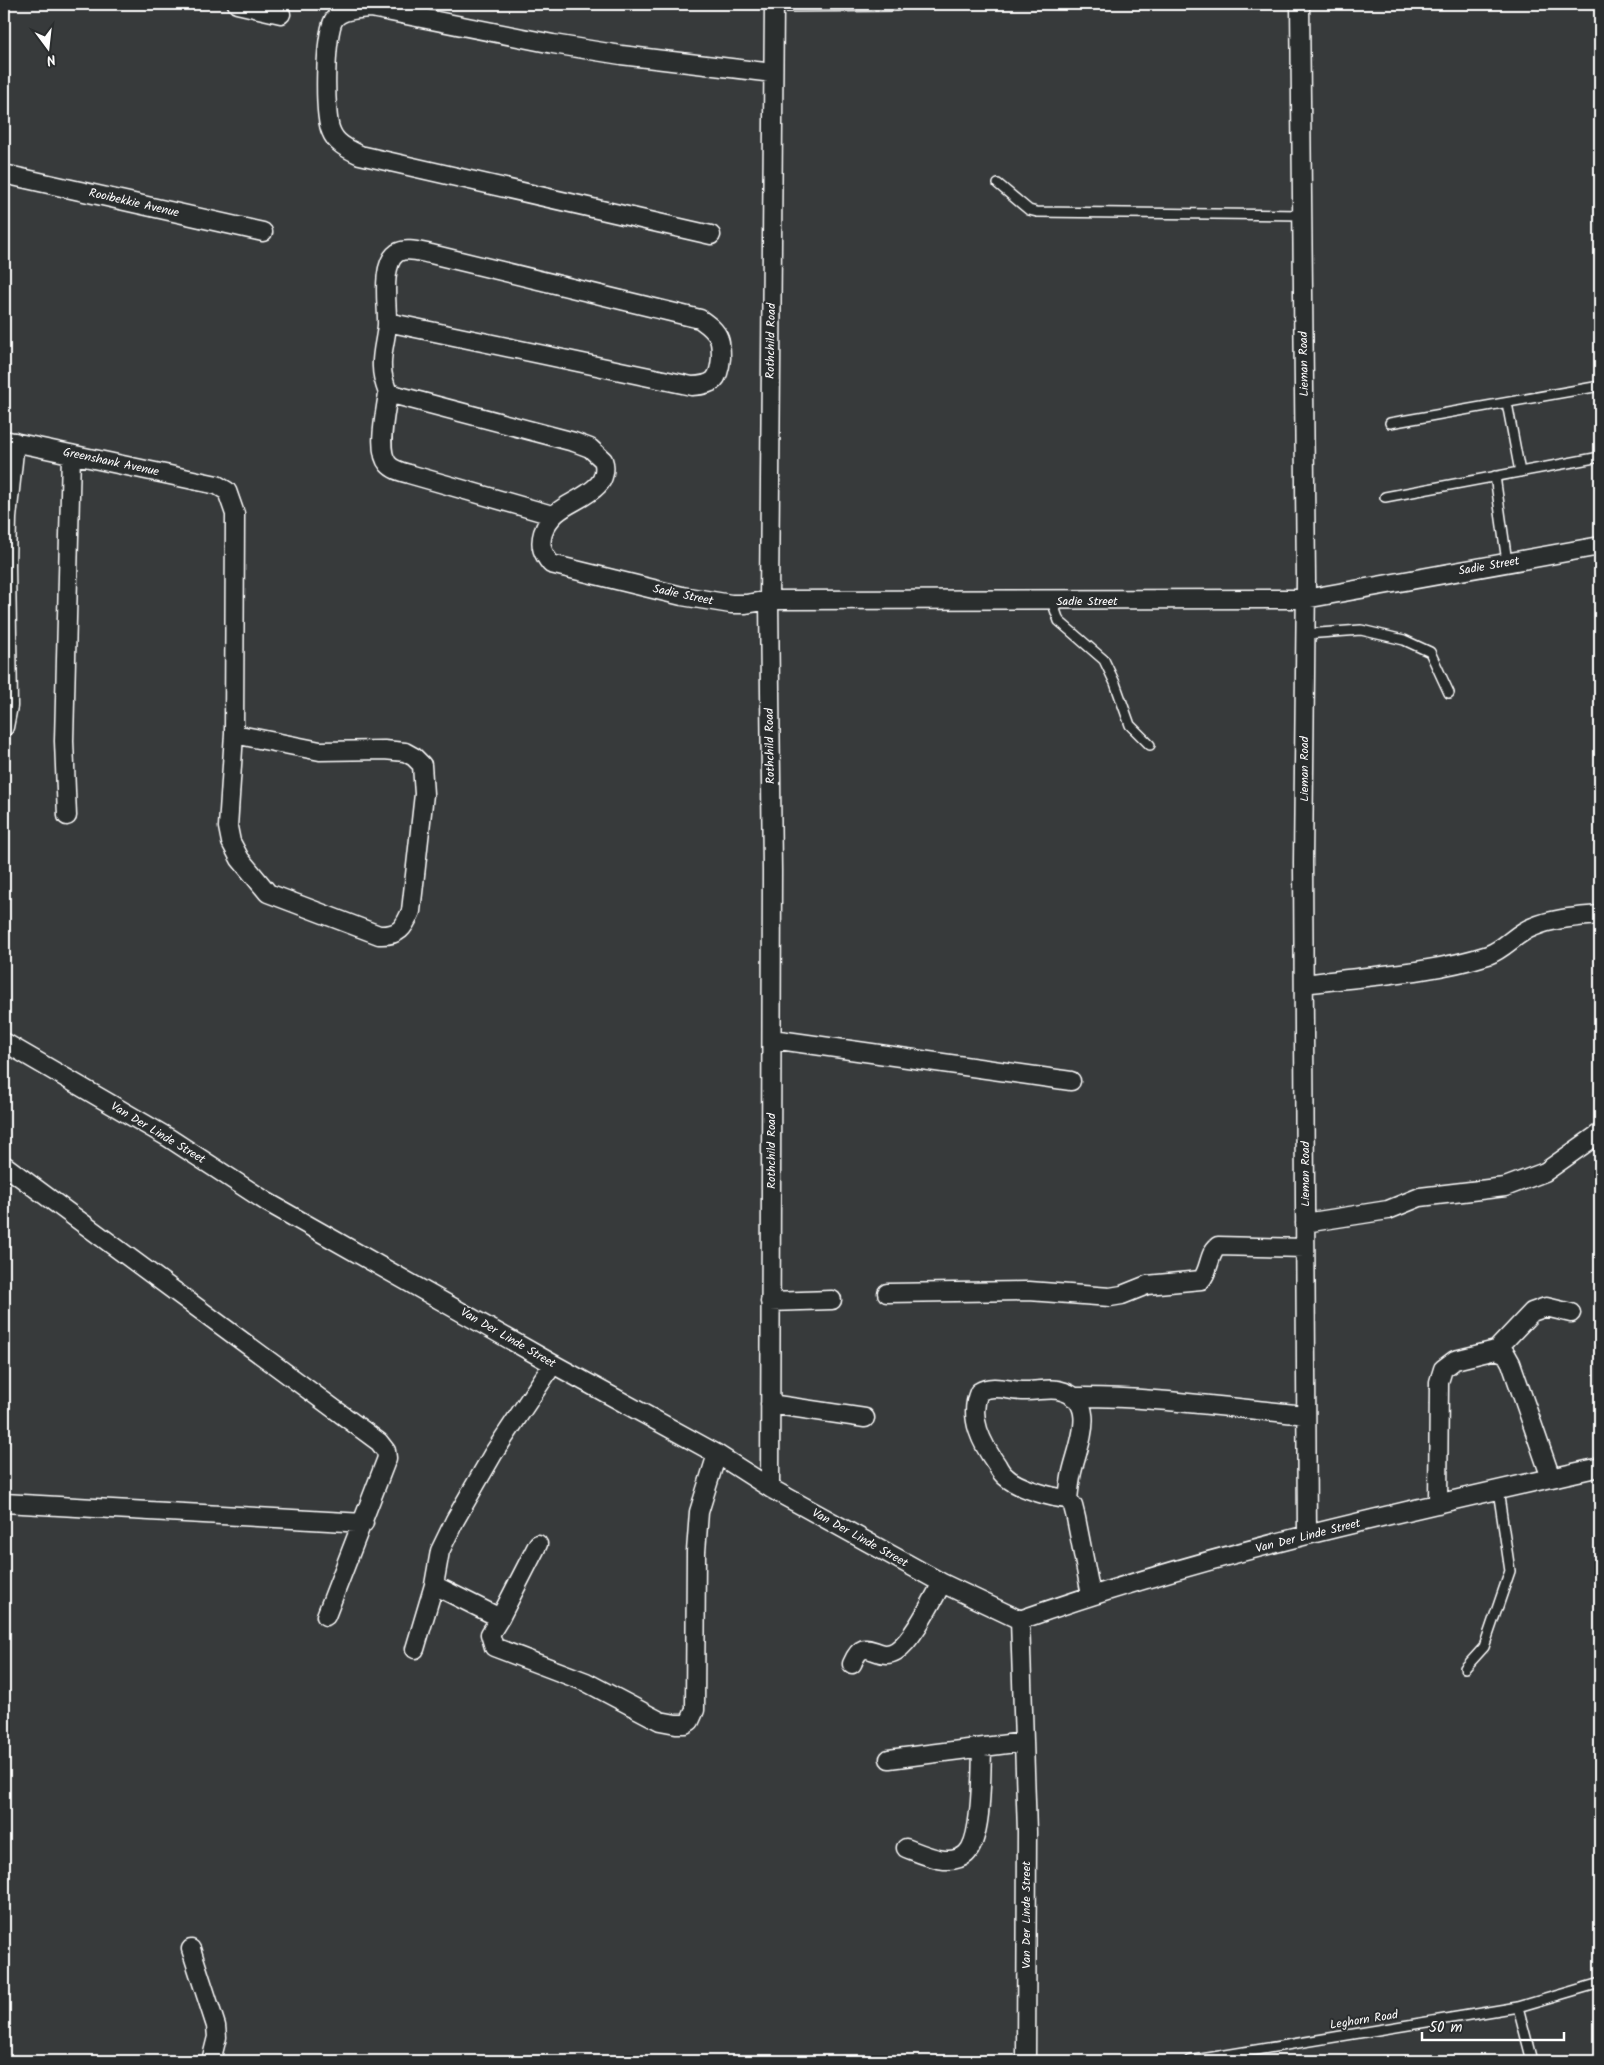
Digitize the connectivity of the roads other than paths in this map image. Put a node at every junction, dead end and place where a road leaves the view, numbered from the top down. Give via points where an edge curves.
1 (237, 4) edge
2 (1300, 4) edge
3 (774, 6) edge
4 (898, 6) dead end
5 (281, 14) dead end
6 (773, 73) junction
7 (4, 174) edge
8 (998, 184) dead end
9 (1302, 215) junction
10 (263, 232) dead end
11 (711, 235) dead end
12 (387, 322) junction
13 (1600, 386) edge
14 (388, 394) junction
15 (1507, 403) junction
16 (1390, 424) dead end
17 (9, 441) edge
18 (71, 454) junction
19 (1600, 457) edge
20 (1520, 472) junction
21 (1495, 476) junction
22 (1385, 497) dead end
23 (552, 515) junction
24 (1600, 546) edge
25 (1508, 562) junction
26 (1305, 599) junction
27 (769, 600) junction
28 (1052, 601) junction
29 (1305, 634) junction
30 (1449, 694) dead end
31 (4, 727) edge
32 (234, 734) junction
33 (1150, 745) dead end
34 (66, 816) dead end
35 (1600, 915) edge
36 (1304, 984) junction
37 (772, 1039) junction
38 (4, 1042) edge
39 (1072, 1082) dead end
40 (1600, 1133) edge
41 (4, 1165) edge
42 (1305, 1224) junction
43 (1305, 1248) junction
44 (887, 1293) dead end
45 (832, 1300) dead end
46 (770, 1302) junction
47 (1571, 1313) dead end
48 (1496, 1350) junction
49 (553, 1364) junction
50 (1073, 1397) junction
51 (770, 1404) junction
52 (1306, 1415) junction
53 (865, 1418) dead end
54 (717, 1454) junction
55 (1600, 1466) edge
56 (1551, 1478) junction
57 (770, 1488) junction
58 (1498, 1490) junction
59 (1068, 1499) junction
60 (4, 1503) edge
61 (1438, 1504) junction
62 (364, 1523) junction
63 (1307, 1535) junction
64 (538, 1544) dead end
65 (942, 1583) junction
66 (434, 1585) junction
67 (1091, 1595) junction
68 (326, 1616) dead end
69 (500, 1618) junction
70 (1020, 1620) junction
71 (415, 1649) dead end
72 (852, 1664) dead end
73 (1465, 1668) dead end
74 (1024, 1742) junction
75 (982, 1748) junction
76 (889, 1759) dead end
77 (906, 1848) dead end
78 (191, 1949) dead end
79 (1600, 1983) edge
80 (1518, 2007) junction
81 (210, 2061) edge
82 (1026, 2061) edge
83 (1189, 2061) edge
84 (1532, 2061) edge

1 - 5 street
2 - 9 street, Lieman Road
3 - 4 lane
3 - 6 street, Rothchild Road
6 - 11 street via 622,55 371,8 348,11 336,17 331,26 326,114 338,143 360,155
6 - 27 street, Rothchild Road
7 - 10 street, Rooibekkie Avenue
8 - 9 lane via 1028,210 1037,212
9 - 26 street, Lieman Road
12 - 12 street via 389,265 398,252 405,250 700,319 719,338 720,373 706,385 692,386
12 - 14 street via 382,366
13 - 15 lane
14 - 23 street via 382,446 388,464 394,469
14 - 23 street via 574,442 598,453 605,466 598,485
15 - 16 lane
15 - 20 lane
17 - 18 street, Greenshank Avenue
17 - 31 street via 8,706
18 - 32 street, Greenshank Avenue via 217,485 227,492 235,514
18 - 34 street via 64,741
19 - 20 lane
20 - 21 lane
21 - 22 lane
21 - 25 lane
23 - 27 street, Sadie Street via 540,543 551,564 682,596 731,604
24 - 25 street, Sadie Street
25 - 26 street, Sadie Street
26 - 28 street, Sadie Street
26 - 29 street, Lieman Road
27 - 28 street, Sadie Street
27 - 37 street, Rothchild Road
28 - 33 lane via 1059,621 1104,660 1130,725
29 - 30 lane via 1361,630 1404,640 1430,652
29 - 36 street, Lieman Road
32 - 32 street via 320,751 405,752 422,766 423,804 411,911 404,926 396,933 379,935 268,893 254,877 231,842 228,827
35 - 36 street via 1545,923 1522,932 1489,954 1427,969
36 - 42 street, Lieman Road
37 - 39 street
37 - 46 street, Rothchild Road
38 - 49 street, Van Der Linde Street via 169,1138 267,1202
40 - 42 street via 1544,1172 1505,1187 1420,1197 1388,1210
41 - 62 street via 379,1442 387,1458
42 - 43 street, Lieman Road
43 - 44 street via 1218,1246 1207,1275 1201,1280 1147,1285 1110,1297 1029,1291
43 - 52 street, Lieman Road
45 - 46 street
46 - 51 street, Rothchild Road
47 - 48 street via 1546,1307 1532,1312
48 - 56 street via 1506,1354 1511,1363
48 - 61 street via 1455,1360 1443,1369 1438,1382
49 - 54 street, Van Der Linde Street
49 - 66 street via 493,1454 455,1520 440,1552
50 - 52 street via 1180,1402
50 - 59 street via 1079,1402 1084,1423
50 - 59 street via 1058,1390 1021,1391 995,1387 979,1392 975,1404 977,1430 1006,1478 1024,1487
51 - 53 street
51 - 57 street, Rothchild Road
52 - 63 street, Lieman Road
54 - 57 street, Van Der Linde Street
54 - 69 street via 699,1512 695,1710 690,1721 685,1724 660,1721 586,1682 494,1647 490,1634
55 - 56 street, Van Der Linde Street
56 - 58 street, Van Der Linde Street
57 - 65 street, Van Der Linde Street
58 - 61 street, Van Der Linde Street
58 - 73 lane via 1510,1571 1484,1647
59 - 67 street via 1074,1512
60 - 62 street
61 - 63 street, Van Der Linde Street
62 - 68 street
63 - 67 street, Van Der Linde Street
64 - 69 street
65 - 70 street, Van Der Linde Street
65 - 72 street via 908,1640 897,1650 888,1654 862,1649
66 - 69 street
66 - 71 street
67 - 70 street, Van Der Linde Street
70 - 74 street, Van Der Linde Street
74 - 75 street
74 - 82 street, Van Der Linde Street
75 - 76 street
75 - 77 street via 980,1811 974,1841 966,1854 954,1859 941,1859
78 - 81 street via 216,2026 217,2037
79 - 80 lane, Leghorn Road
80 - 83 lane, Leghorn Road
80 - 84 lane

